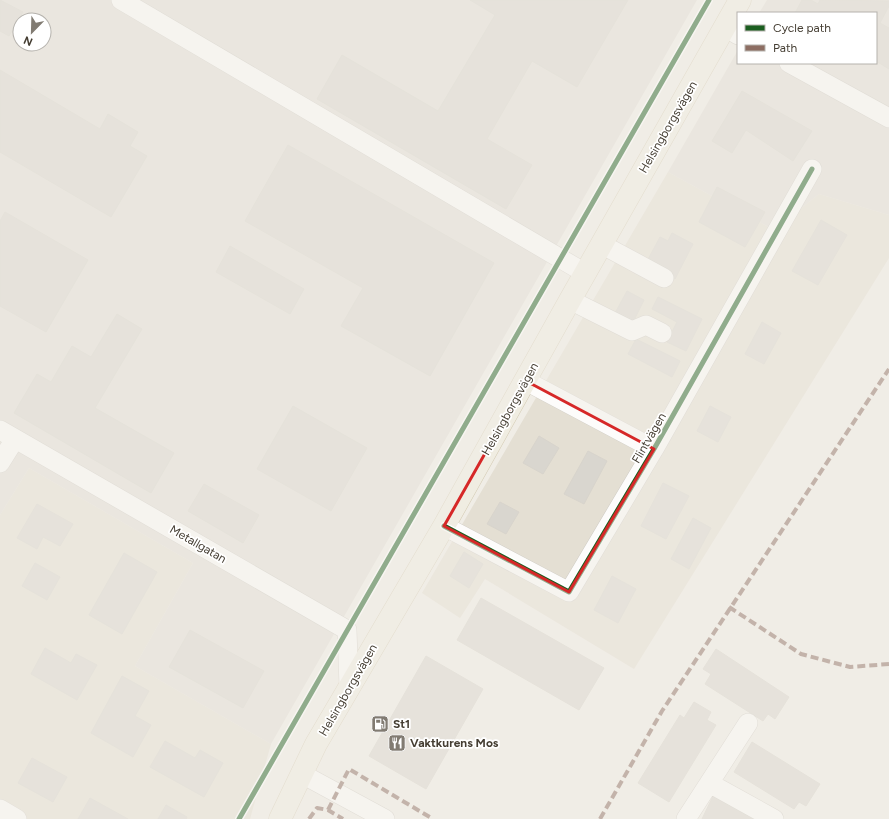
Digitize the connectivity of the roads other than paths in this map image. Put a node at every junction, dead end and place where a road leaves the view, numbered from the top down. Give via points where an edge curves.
1 (121, 0) edge
2 (740, 0) edge
3 (731, 31) edge
4 (791, 64) edge
5 (889, 118) edge
6 (812, 168) dead end
7 (601, 244) junction
8 (585, 273) junction
9 (664, 278) dead end
10 (570, 300) junction
11 (662, 334) dead end
12 (526, 381) junction
13 (8, 434) edge
14 (654, 449) junction
15 (0, 463) edge
16 (444, 526) junction
17 (349, 687) junction
18 (748, 723) dead end
19 (302, 774) junction
20 (709, 783) junction
21 (0, 809) edge
22 (17, 819) edge
23 (280, 819) edge
24 (385, 819) edge
25 (686, 819) edge
26 (774, 819) edge

1 - 8 street
2 - 3 main road, Helsingborgsvägen
3 - 7 main road, Helsingborgsvägen
4 - 5 street
6 - 14 street, Flintvägen
7 - 8 main road, Helsingborgsvägen
7 - 9 street
8 - 10 main road, Helsingborgsvägen
10 - 11 street via 632,331 646,326
10 - 12 main road, Helsingborgsvägen
12 - 14 street, Flintvägen
12 - 16 main road, Helsingborgsvägen
13 - 15 street
13 - 17 street, Metallgatan via 347,630
14 - 16 street, Flintvägen via 569,592
16 - 17 main road, Helsingborgsvägen
17 - 19 main road, Helsingborgsvägen
18 - 20 street
19 - 23 main road, Helsingborgsvägen
19 - 24 street
20 - 25 street
20 - 26 street
21 - 22 street

